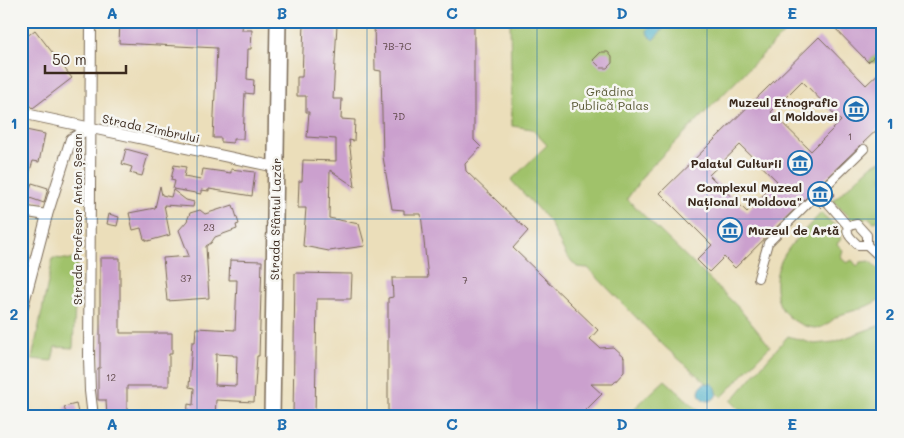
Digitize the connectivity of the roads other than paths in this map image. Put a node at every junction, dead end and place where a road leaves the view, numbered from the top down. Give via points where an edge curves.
1 (91, 21) edge
2 (278, 21) edge
3 (21, 113) edge
4 (90, 128) junction
5 (864, 149) dead end
6 (276, 167) junction
7 (826, 186) tunnel mouth
8 (812, 199) tunnel mouth
9 (827, 202) dead end
10 (21, 211) edge
11 (47, 215) junction
12 (848, 226) junction
13 (867, 245) junction
14 (883, 260) edge
15 (758, 278) dead end
16 (21, 314) edge
17 (93, 417) edge
18 (272, 417) edge

1 - 4 street, Strada Profesor Anton Șesan
2 - 6 main road, Strada Sfântul Lazăr
3 - 4 street, Strada Zimbrului
4 - 6 street, Strada Zimbrului
4 - 11 street via 71,139
4 - 17 street, Strada Profesor Anton Șesan via 89,358
5 - 7 street
6 - 18 main road, Strada Sfântul Lazăr
8 - 15 street via 768,243
9 - 12 street
10 - 11 street
11 - 16 street
12 - 13 street via 848,234 858,245
12 - 13 street via 857,224 867,234
13 - 14 street

